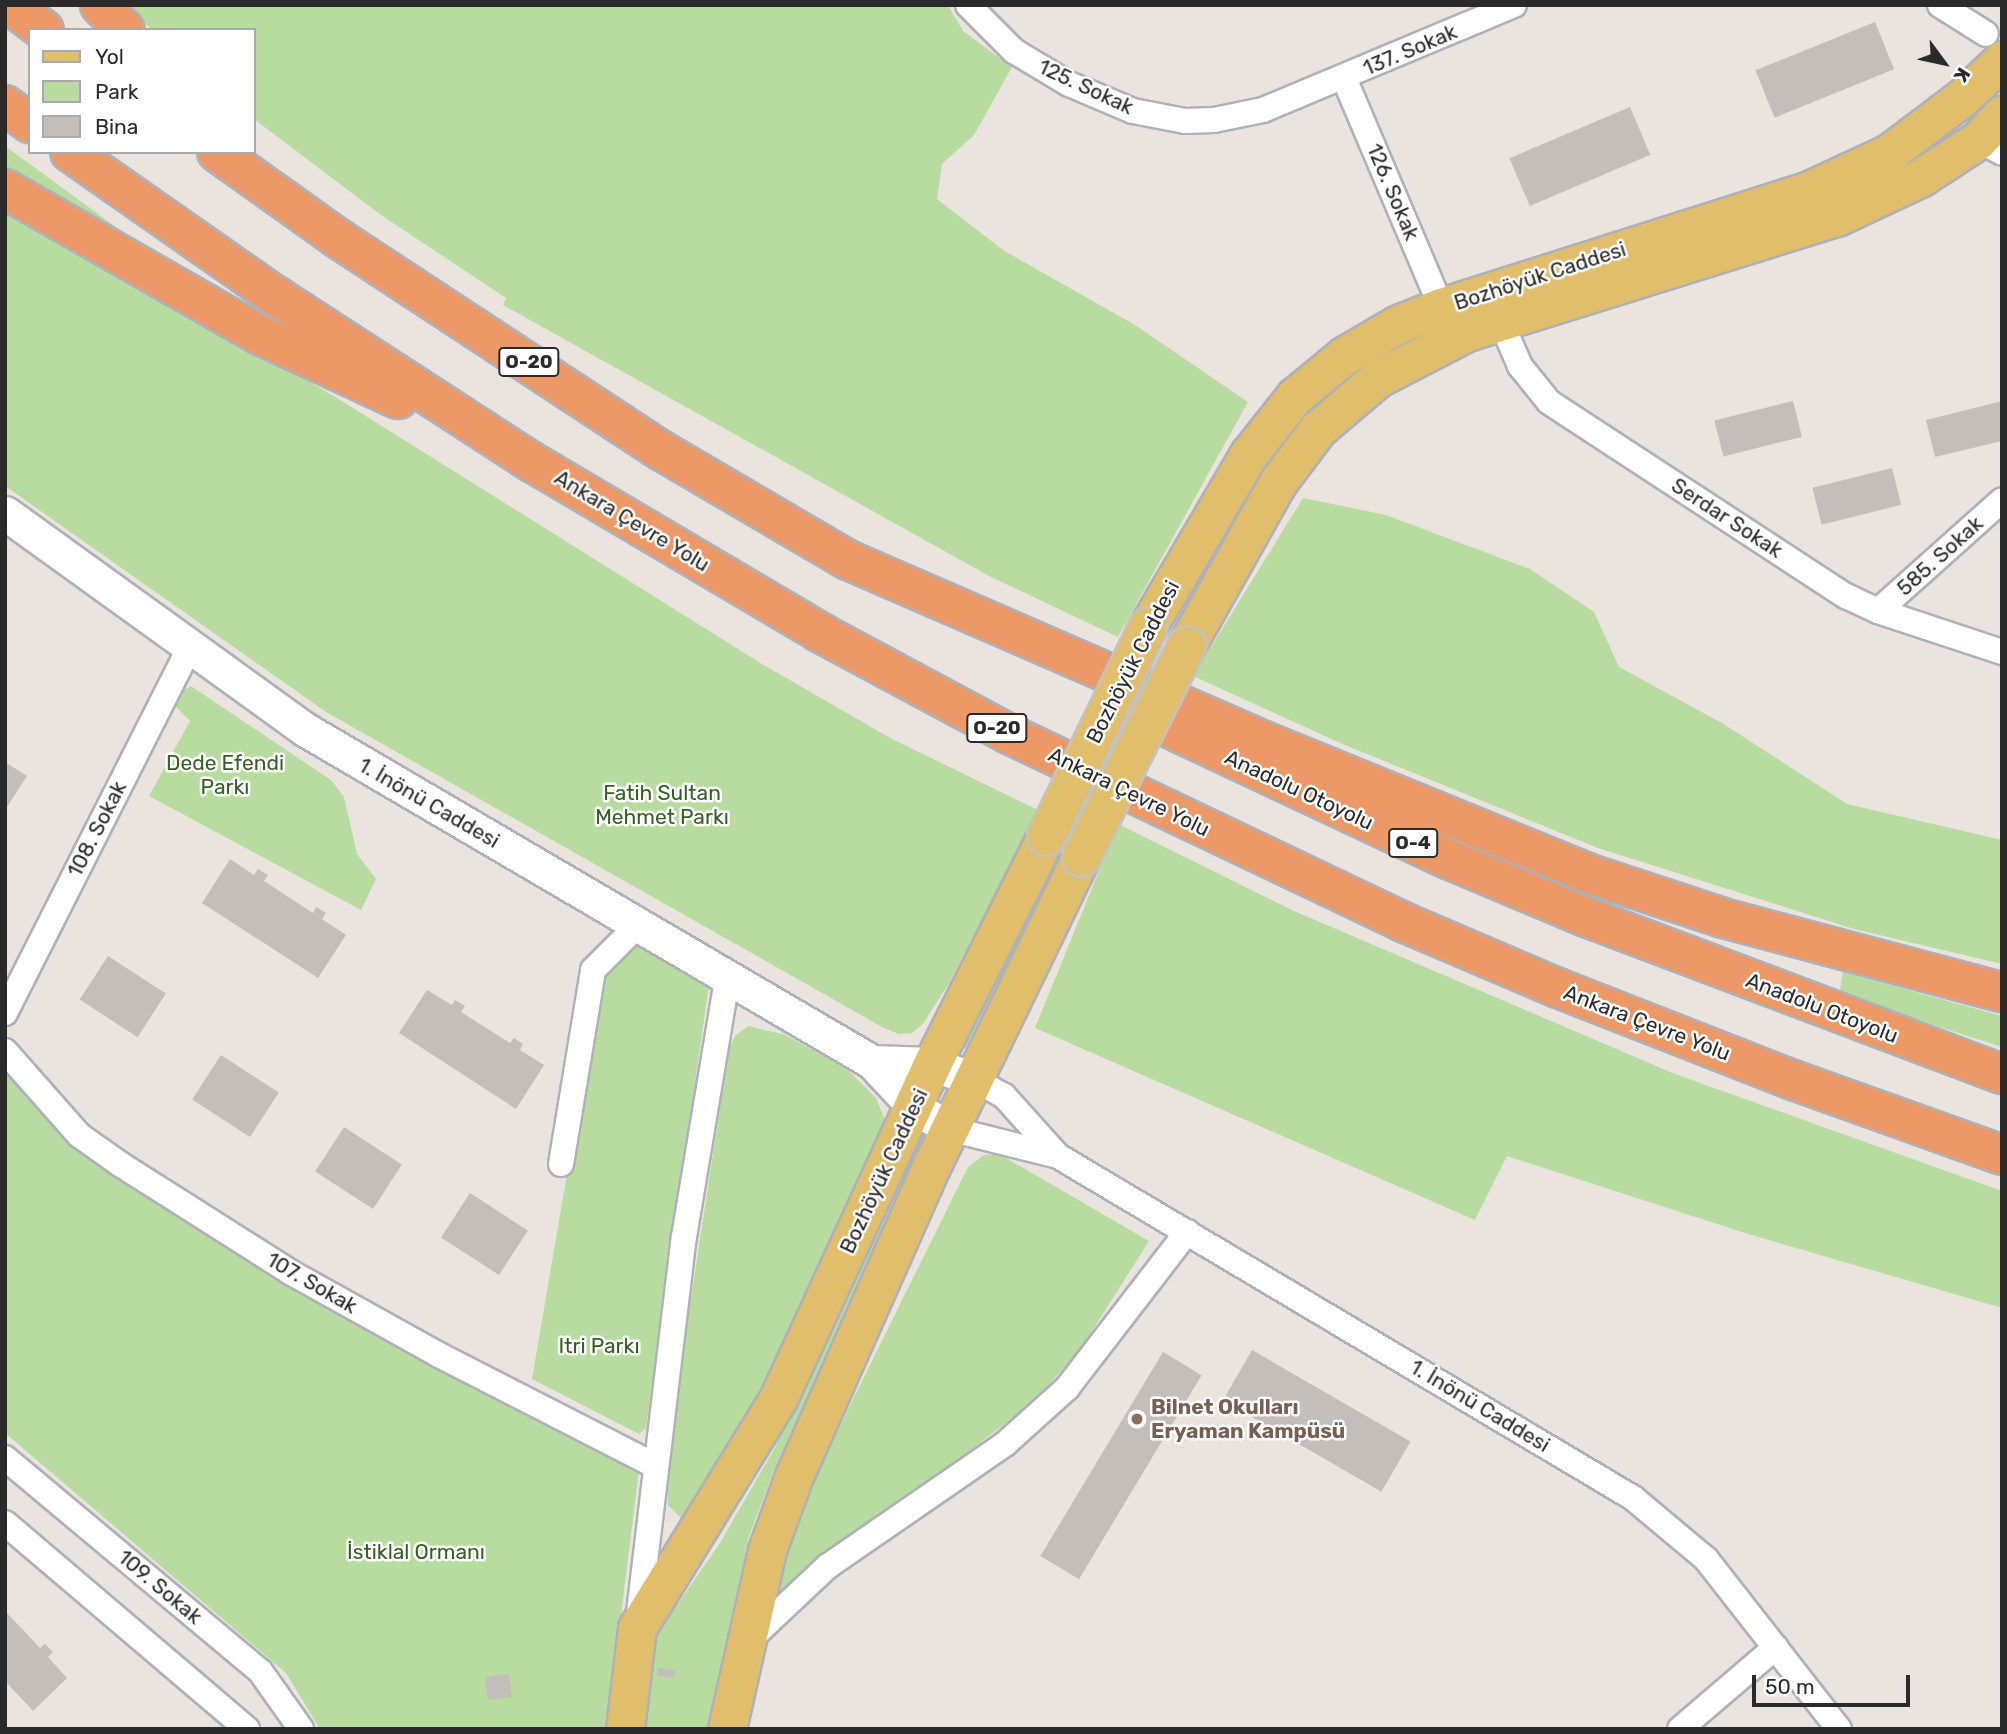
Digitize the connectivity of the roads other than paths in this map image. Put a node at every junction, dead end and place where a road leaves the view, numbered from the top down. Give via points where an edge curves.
1 (10, 5) edge
2 (100, 5) edge
3 (968, 5) edge
4 (1514, 5) edge
5 (1940, 5) edge
6 (41, 28) edge
7 (123, 28) edge
8 (1994, 47) edge
9 (1344, 78) junction
10 (5, 105) edge
11 (28, 122) edge
12 (1994, 135) edge
13 (73, 154) edge
14 (220, 154) edge
15 (256, 154) edge
16 (5, 189) edge
17 (339, 239) junction
18 (1441, 307) junction
19 (1501, 321) junction
20 (532, 462) junction
21 (2002, 500) edge
22 (5, 513) edge
23 (848, 560) junction
24 (1878, 611) junction
25 (190, 646) junction
26 (2002, 652) edge
27 (639, 924) junction
28 (728, 975) junction
29 (2002, 992) edge
30 (5, 1013) edge
31 (5, 1051) edge
32 (872, 1062) junction
33 (932, 1064) junction
34 (2002, 1074) edge
35 (972, 1079) junction
36 (914, 1107) junction
37 (950, 1129) junction
38 (2002, 1155) edge
39 (1058, 1156) junction
40 (561, 1164) dead end
41 (1187, 1232) junction
42 (5, 1458) edge
43 (654, 1465) junction
44 (5, 1523) edge
45 (646, 1540) junction
46 (682, 1556) junction
47 (637, 1628) junction
48 (744, 1645) junction
49 (1776, 1647) junction
50 (247, 1729) edge
51 (301, 1729) edge
52 (625, 1729) edge
53 (727, 1729) edge
54 (1681, 1729) edge
55 (1839, 1729) edge

1 - 6 highway
2 - 7 highway
3 - 9 street, 125. Sokak via 995,36 1037,66 1106,101 1157,117 1185,121 1239,117
4 - 9 street, 137. Sokak
5 - 8 street
8 - 18 main road, Bozhöyük Caddesi via 1963,97 1889,153 1809,190
9 - 18 street, 126. Sokak
10 - 11 highway
12 - 19 main road, Bozhöyük Caddesi via 1920,178 1836,217
13 - 20 highway, Ankara Çevre Yolu / O-20 via 276,296
14 - 17 highway, O-20
15 - 17 highway
16 - 20 highway via 260,335
17 - 23 highway, O-20 via 662,451
18 - 33 main road, Bozhöyük Caddesi, bridge via 1370,340 1295,396 1249,454 1148,626
19 - 24 street, Serdar Sokak via 1520,366 1549,402 1846,596
19 - 35 main road, Bozhöyük Caddesi, bridge via 1401,364 1348,399 1318,429 1278,482 1186,646
20 - 38 highway, Ankara Çevre Yolu / O-20 via 820,632 1007,733 1197,825 1403,922 1559,988 1793,1080
21 - 24 street, 585. Sokak
22 - 25 street, 1. İnönü Caddesi
23 - 29 highway, O-20 via 1252,736 1587,873 1723,918
23 - 34 highway, Anadolu Otoyolu / O-4 via 1054,672 1448,859 1821,1009
24 - 26 street, Serdar Sokak
25 - 27 street, 1. İnönü Caddesi via 330,746
25 - 30 street, 108. Sokak
27 - 28 street, 1. İnönü Caddesi
27 - 40 street via 593,970
28 - 32 street, 1. İnönü Caddesi
28 - 43 street via 684,1237
31 - 43 street, 107. Sokak via 79,1135 120,1164 290,1272 439,1355
32 - 33 street, 1. İnönü Caddesi
32 - 36 street, 1. İnönü Caddesi
33 - 35 street, 1. İnönü Caddesi
33 - 36 main road, Bozhöyük Caddesi
35 - 37 main road, Bozhöyük Caddesi
35 - 39 street via 1004,1096
36 - 37 street, 1. İnönü Caddesi
36 - 46 main road, Bozhöyük Caddesi via 778,1399
37 - 39 street
37 - 48 main road, Bozhöyük Caddesi via 794,1476 767,1550
39 - 41 street, 1. İnönü Caddesi
41 - 48 street via 1067,1388 1006,1443 828,1566
41 - 49 street, 1. İnönü Caddesi via 1633,1498 1706,1559
42 - 51 street, 109. Sokak via 260,1671 278,1690
43 - 45 street
44 - 50 street
45 - 46 street via 652,1556
45 - 47 street
46 - 47 main road, Bozhöyük Caddesi
47 - 52 main road, Bozhöyük Caddesi
48 - 53 main road, Bozhöyük Caddesi
49 - 54 street
49 - 55 street, 1. İnönü Caddesi

